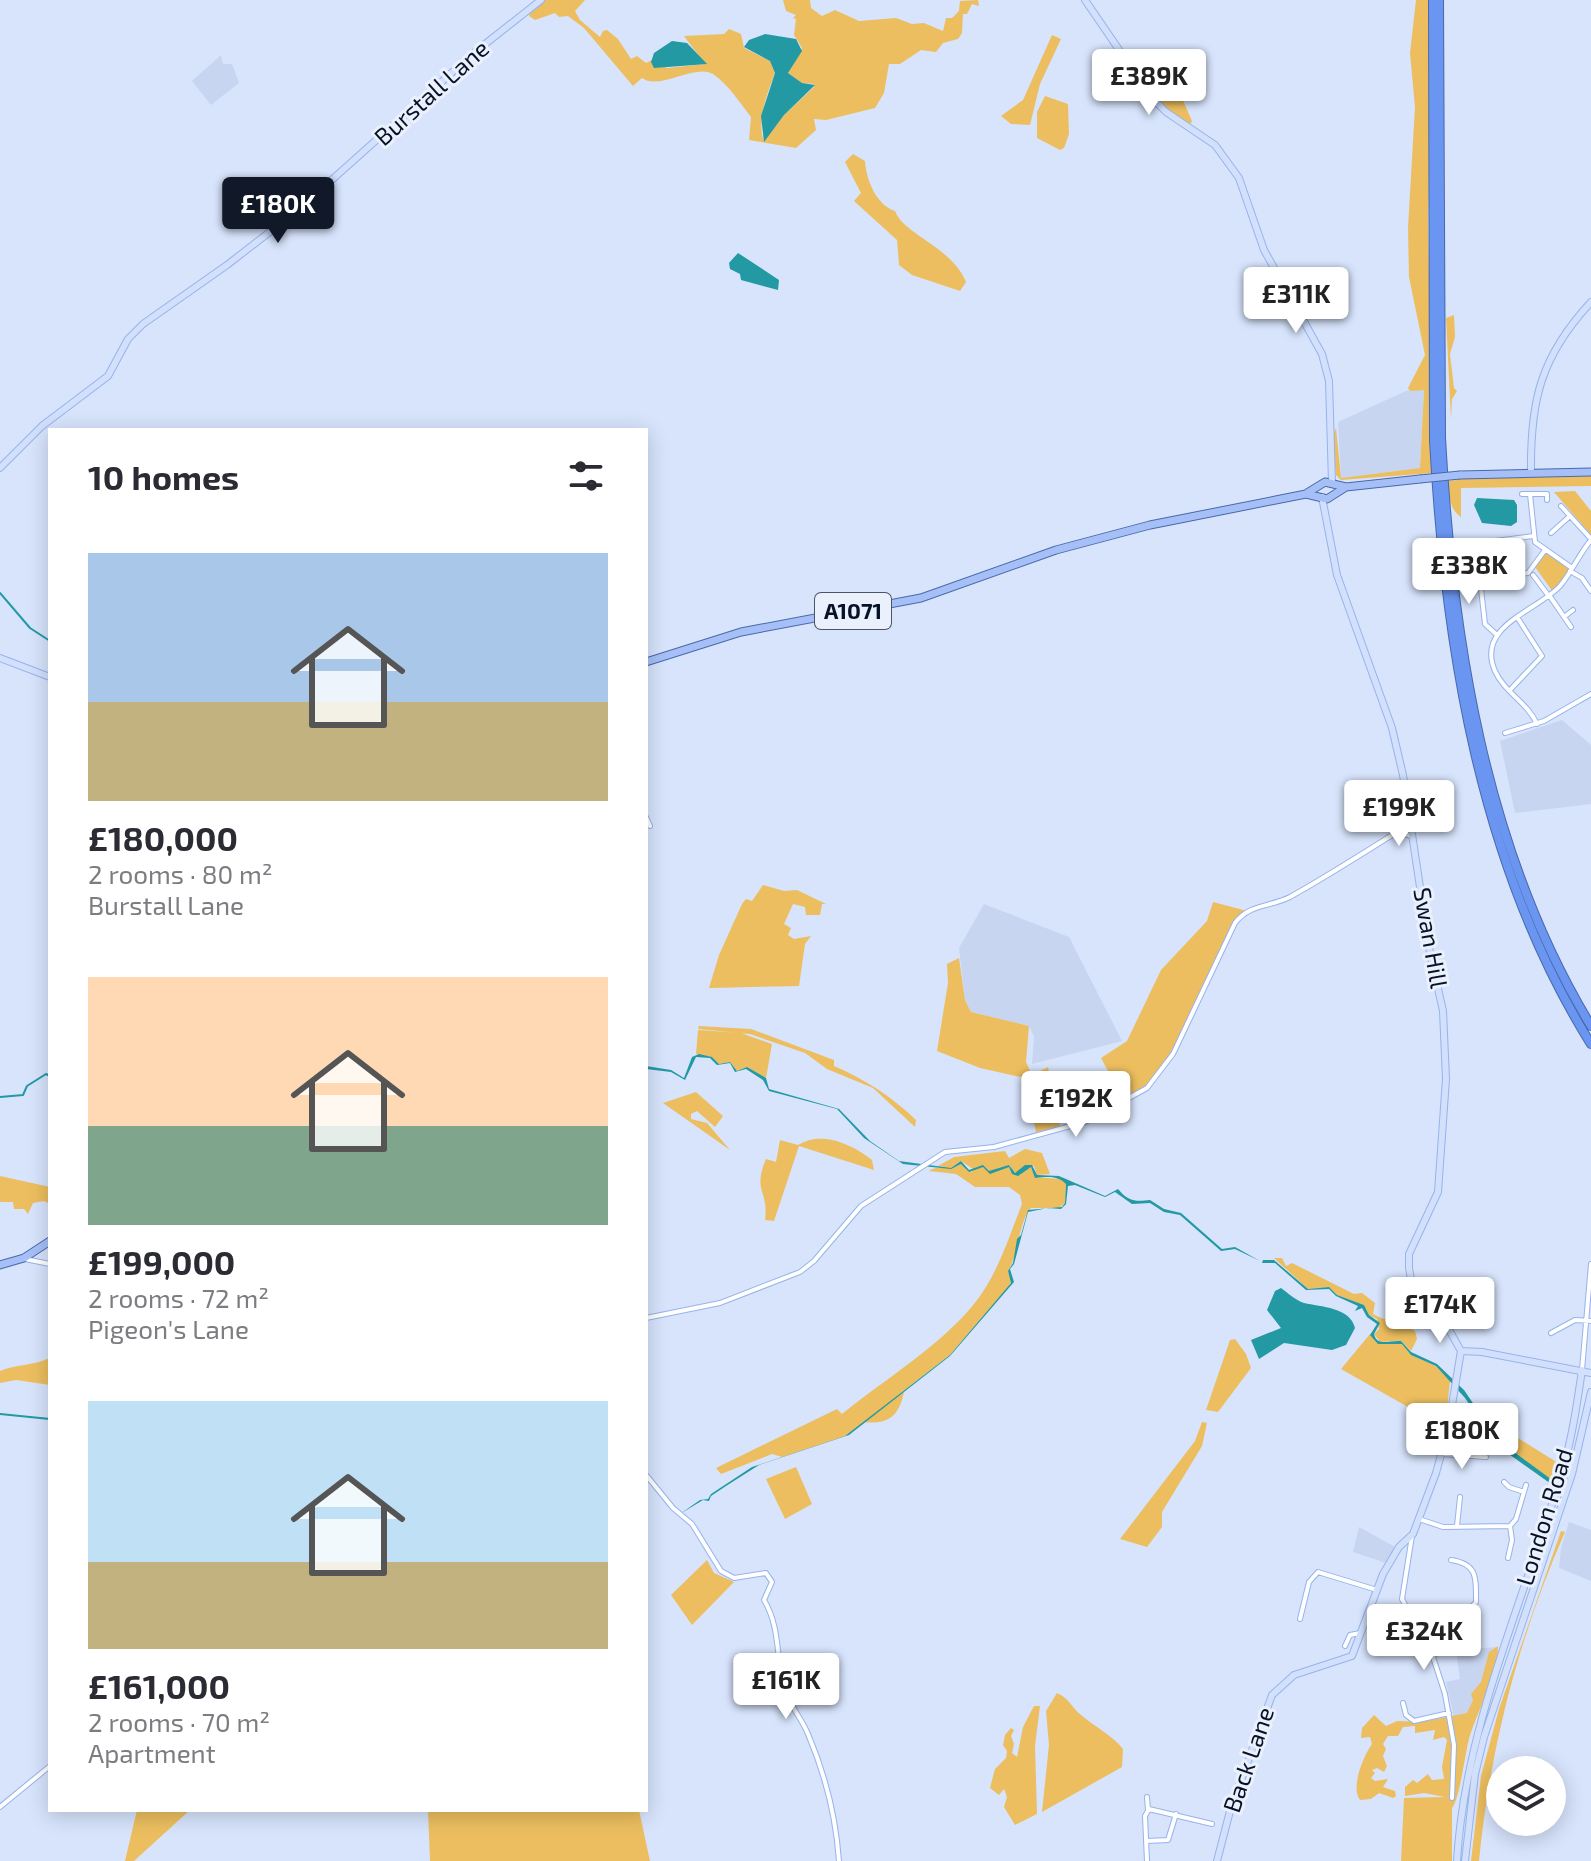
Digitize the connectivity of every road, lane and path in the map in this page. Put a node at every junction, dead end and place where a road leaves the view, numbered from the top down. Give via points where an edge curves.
1 (541, 0) edge
2 (1085, 0) edge
3 (1433, 0) edge
4 (1439, 0) edge
5 (1591, 302) edge
6 (0, 468) edge
7 (1329, 468) junction
8 (1591, 472) edge
9 (1531, 473) junction
10 (1333, 484) junction
11 (1346, 487) junction
12 (1324, 492) junction
13 (1522, 494) dead end
14 (1530, 494) junction
15 (1547, 500) dead end
16 (1561, 506) dead end
17 (1570, 516) junction
18 (1551, 533) dead end
19 (1533, 536) junction
20 (1591, 540) edge
21 (1480, 543) dead end
22 (1545, 550) junction
23 (1477, 554) dead end
24 (1571, 569) junction
25 (1533, 575) dead end
26 (1480, 580) junction
27 (1591, 591) edge
28 (1548, 595) junction
29 (1573, 610) dead end
30 (1517, 617) junction
31 (1564, 617) junction
32 (1571, 627) dead end
33 (1497, 635) junction
34 (0, 658) edge
35 (648, 661) edge
36 (48, 676) edge
37 (1510, 690) junction
38 (1591, 694) edge
39 (1537, 724) junction
40 (1505, 733) dead end
41 (1410, 820) junction
42 (648, 822) edge
43 (650, 826) dead end
44 (1397, 832) junction
45 (1412, 836) junction
46 (1591, 1026) edge
47 (1591, 1044) edge
48 (48, 1242) edge
49 (24, 1258) junction
50 (48, 1264) edge
51 (1591, 1264) edge
52 (0, 1265) edge
53 (648, 1318) edge
54 (1588, 1321) edge
55 (1558, 1330) junction
56 (1551, 1333) dead end
57 (1561, 1337) dead end
58 (1461, 1351) junction
59 (1582, 1370) junction
60 (1591, 1372) edge
61 (1591, 1392) edge
62 (1442, 1454) junction
63 (1486, 1457) dead end
64 (648, 1477) edge
65 (1504, 1482) dead end
66 (1460, 1497) dead end
67 (1419, 1519) junction
68 (1457, 1526) junction
69 (1510, 1526) junction
70 (1413, 1534) junction
71 (1397, 1551) junction
72 (1407, 1556) junction
73 (1508, 1558) dead end
74 (1451, 1560) dead end
75 (1377, 1590) junction
76 (1299, 1616) dead end
77 (1360, 1633) junction
78 (1345, 1646) dead end
79 (1433, 1656) junction
80 (1403, 1703) dead end
81 (1449, 1713) junction
82 (48, 1768) edge
83 (1147, 1797) dead end
84 (1452, 1798) dead end
85 (0, 1807) edge
86 (1148, 1810) junction
87 (1176, 1814) junction
88 (1212, 1824) dead end
89 (1146, 1841) junction
90 (839, 1861) edge
91 (1147, 1861) edge
92 (1217, 1861) edge
93 (1457, 1861) edge
94 (1465, 1861) edge

1 - 6 street, Burstall Lane via 281,224 143,324 126,341 108,376 42,426
2 - 7 street via 1152,98 1215,145 1239,178 1264,250 1322,354 1329,381
3 - 47 highway via 1434,440 1454,637 1472,735 1511,877
4 - 46 highway via 1441,438 1461,634 1480,737 1519,878
5 - 9 street via 1562,335 1543,371 1535,400
7 - 10 street
7 - 12 street, Swan Hill
8 - 9 main road, A1071
9 - 11 main road, A1071, bridge
10 - 11 main road, A1071
10 - 12 main road
11 - 12 main road, A1071
12 - 35 main road, A1071 via 1150,525 1056,550 930,596 741,632
12 - 41 street, Swan Hill via 1337,575 1392,728
13 - 14 street
14 - 15 street via 1547,494
14 - 19 street
16 - 17 street
17 - 18 street
17 - 20 street
19 - 21 street
19 - 22 street
20 - 24 street
22 - 24 street
22 - 26 street via 1528,573
23 - 26 street
24 - 27 street
24 - 28 street
25 - 28 street
26 - 33 street via 1485,624
28 - 30 street
28 - 31 street
29 - 31 street
30 - 33 street
30 - 37 street via 1542,656
31 - 32 street
33 - 37 street via 1493,666
34 - 36 street
37 - 39 street
38 - 39 street
39 - 40 street
41 - 44 street
41 - 45 street, Swan Hill
42 - 43 street
44 - 45 street
44 - 53 street via 1291,896 1242,915 1173,1054 1147,1088 1085,1122 1005,1144 945,1152 861,1206 800,1272 720,1303
45 - 58 street, Swan Hill via 1447,1043 1438,1192 1409,1254 1409,1268 1412,1285 1443,1319
48 - 49 main road
49 - 50 street
49 - 52 main road
51 - 54 street, London Road
54 - 55 street via 1575,1320
54 - 59 street, London Road
55 - 56 street
55 - 57 street
58 - 59 street
58 - 62 street
59 - 60 street
59 - 93 street, London Road via 1559,1481 1473,1745
61 - 94 street, London Road via 1569,1484 1484,1737
62 - 63 street
62 - 67 street
64 - 90 street via 692,1524 721,1571 734,1578 766,1573 772,1582 764,1600 777,1632 783,1687 819,1764
65 - 69 street via 1525,1488
66 - 68 street
67 - 68 street
67 - 70 street
68 - 69 street
69 - 73 street
70 - 71 street, Back Lane
70 - 72 street
71 - 72 street
71 - 75 street, Back Lane
72 - 79 street via 1402,1599
74 - 79 street via 1472,1568 1476,1602
75 - 76 street via 1318,1572 1309,1582
75 - 77 street, Back Lane
77 - 78 street via 1350,1635
77 - 92 street, Back Lane via 1349,1658 1294,1675 1272,1695
79 - 81 street
80 - 81 street via 1414,1721
81 - 84 street
82 - 85 street
83 - 86 street
86 - 87 street
86 - 89 street
87 - 88 street
87 - 89 street via 1169,1839
89 - 91 street

